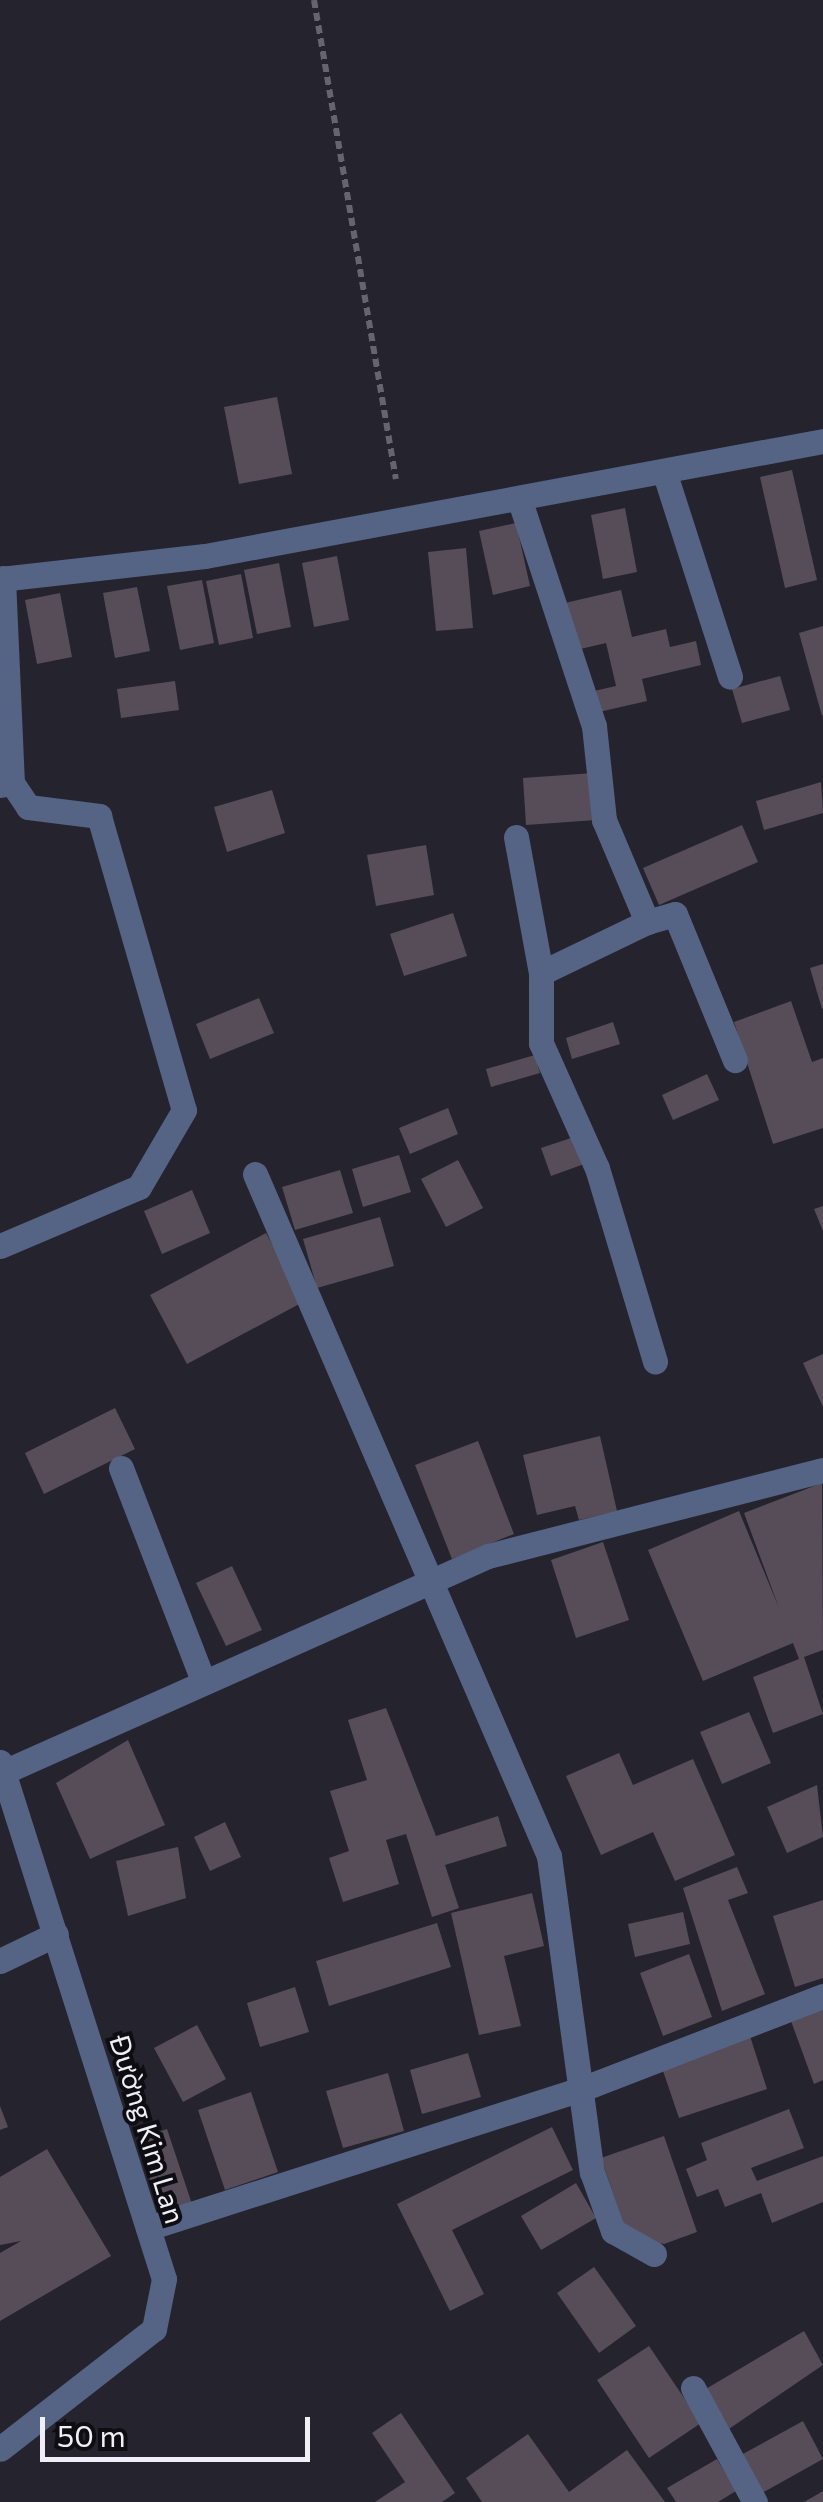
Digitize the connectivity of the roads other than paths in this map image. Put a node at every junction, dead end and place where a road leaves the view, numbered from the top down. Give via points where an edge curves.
1 (823, 442) edge
2 (664, 471) junction
3 (519, 498) junction
4 (2, 578) edge
5 (730, 677) dead end
6 (6, 784) edge
7 (516, 837) dead end
8 (647, 922) junction
9 (540, 973) junction
10 (735, 1060) dead end
11 (256, 1174) dead end
12 (0, 1246) edge
13 (654, 1361) dead end
14 (121, 1468) dead end
15 (823, 1470) edge
16 (434, 1580) junction
17 (203, 1680) junction
18 (3, 1767) edge
19 (56, 1934) junction
20 (0, 1961) edge
21 (823, 1996) edge
22 (587, 2086) junction
23 (148, 2228) junction
24 (654, 2254) dead end
25 (693, 2388) dead end
26 (0, 2449) edge
27 (755, 2502) edge

1 - 2 street
2 - 3 street
2 - 5 street
3 - 4 street via 205,556
3 - 8 street via 594,726 604,820
4 - 6 street
6 - 12 street via 28,807 99,816 184,1110 139,1187
7 - 9 street
8 - 9 street
8 - 10 street via 675,914
9 - 13 street via 541,1042 597,1168
11 - 16 street
14 - 17 street
15 - 16 street via 488,1556
16 - 17 street
16 - 22 street via 549,1856
17 - 18 street
18 - 19 street, Đường Kim Lan
19 - 20 street
19 - 23 street, Đường Kim Lan
21 - 22 street
22 - 23 street
22 - 24 street via 602,2206 630,2248
23 - 26 street, Đường Kim Lan via 164,2278 154,2329
25 - 27 street

